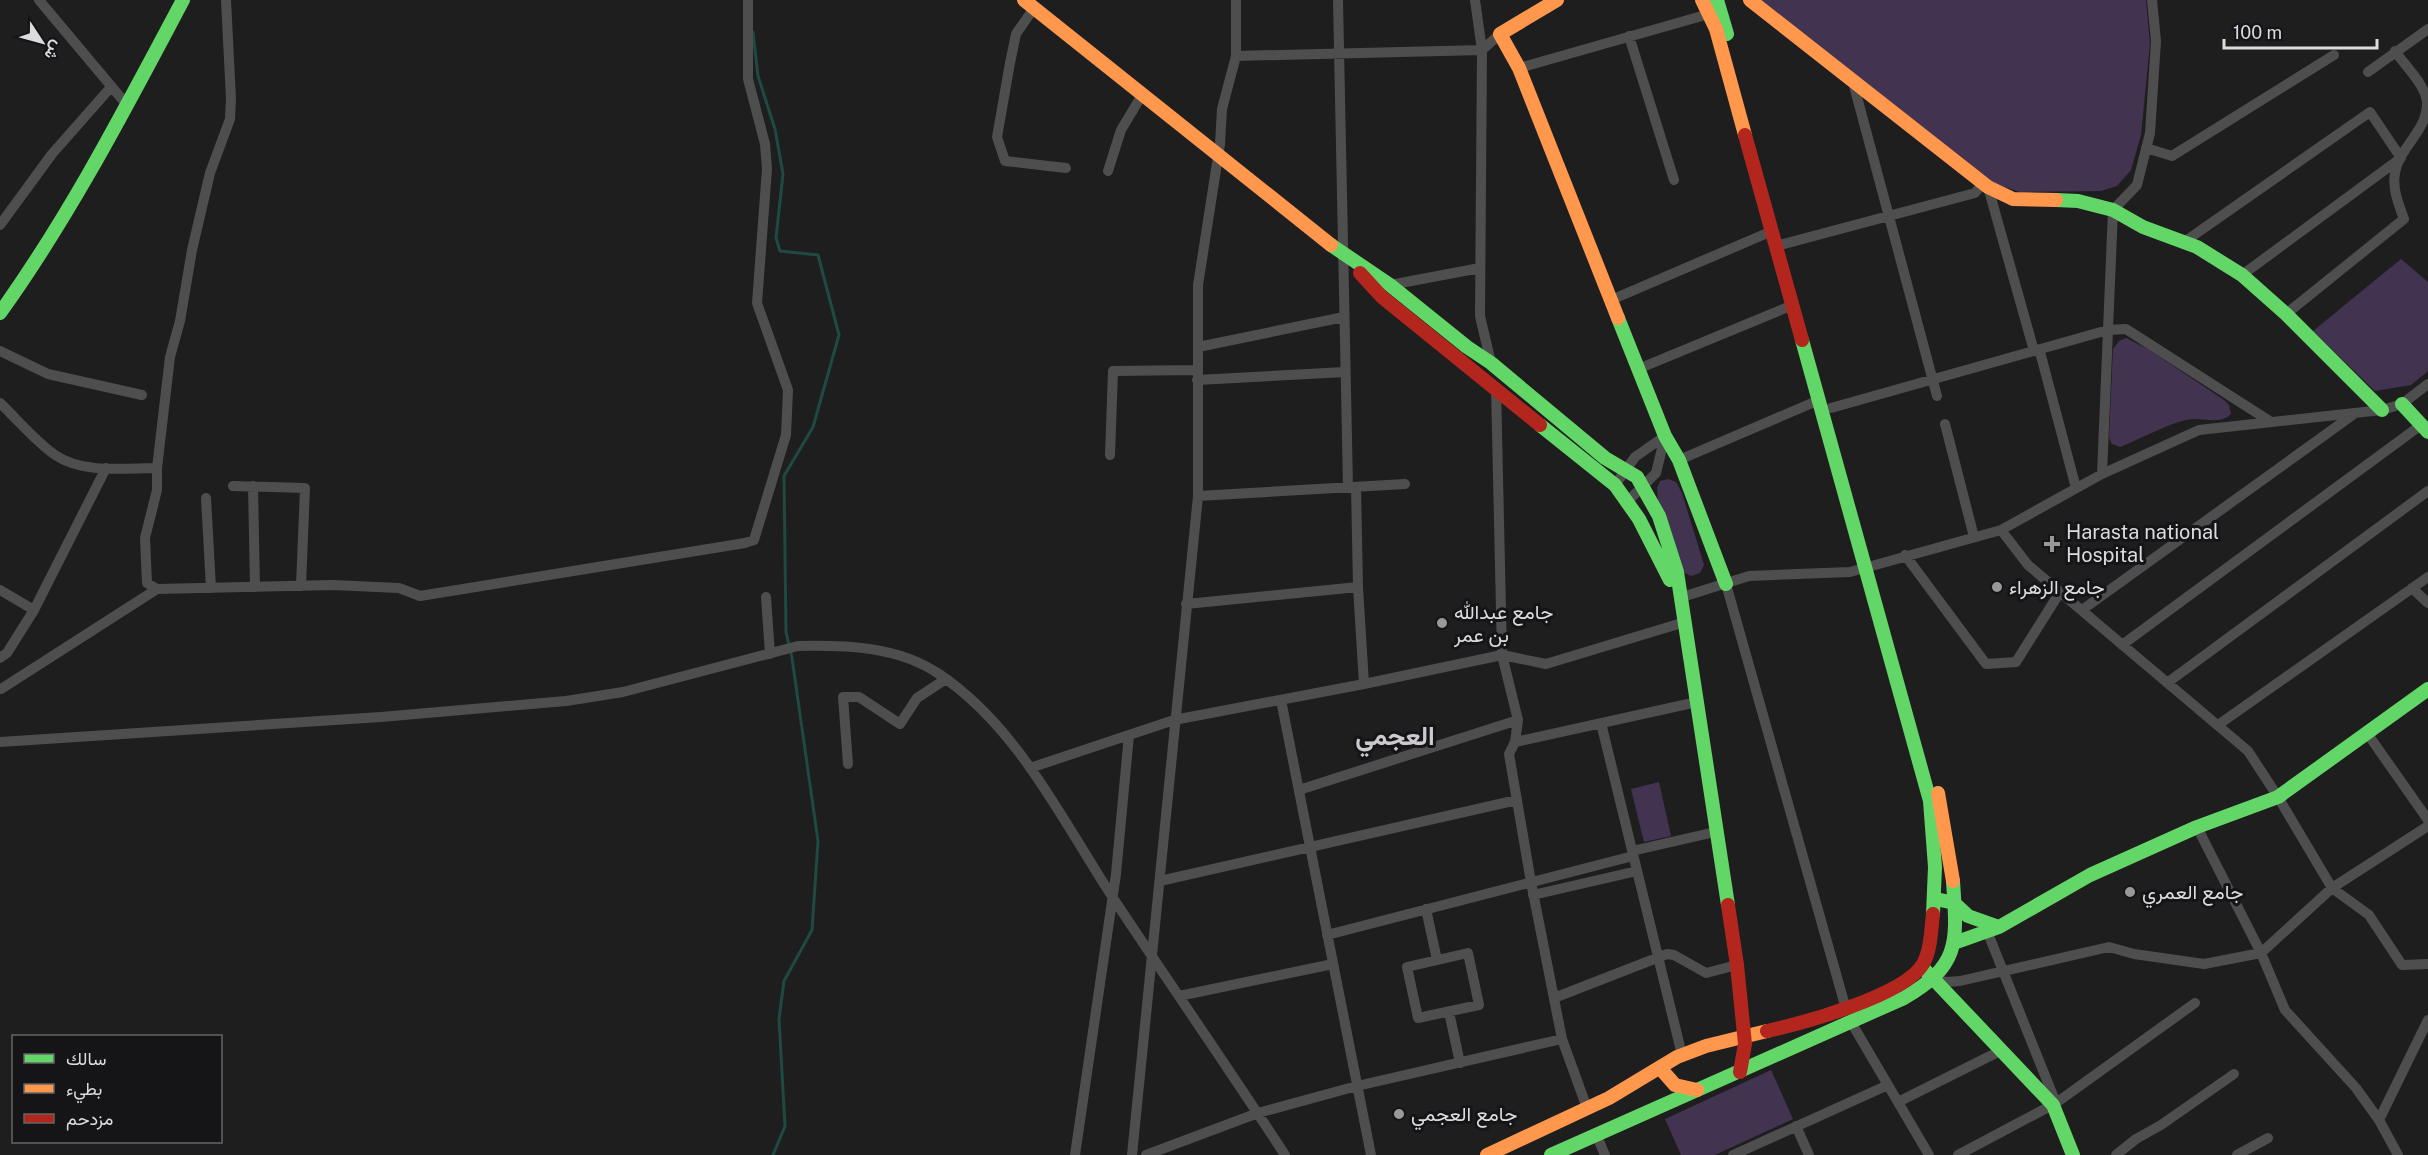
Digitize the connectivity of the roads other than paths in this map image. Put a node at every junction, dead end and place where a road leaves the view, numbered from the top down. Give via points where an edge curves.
1 (39, 0) edge
2 (183, 0) edge
3 (226, 0) edge
4 (748, 0) edge
5 (1236, 0) edge
6 (1338, 0) edge
7 (1475, 0) edge
8 (1557, 0) edge
9 (1702, 0) edge
10 (1717, 0) edge
11 (1750, 0) edge
12 (2152, 0) edge
13 (1029, 4) edge
14 (1709, 14) junction
15 (2428, 29) edge
16 (1500, 34) junction
17 (1629, 36) junction
18 (1482, 50) junction
19 (2394, 51) junction
20 (1338, 54) junction
21 (2334, 55) dead end
22 (1236, 56) junction
23 (1519, 68) junction
24 (2368, 72) dead end
25 (1853, 81) junction
26 (111, 87) junction
27 (1142, 95) junction
28 (127, 105) junction
29 (2146, 148) junction
30 (1218, 156) junction
31 (2401, 158) junction
32 (1066, 168) dead end
33 (1108, 171) dead end
34 (1674, 180) dead end
35 (1985, 185) junction
36 (2113, 210) junction
37 (1889, 216) junction
38 (0, 225) edge
39 (1772, 231) junction
40 (2184, 242) junction
41 (1781, 245) junction
42 (1343, 255) junction
43 (1480, 268) junction
44 (2242, 275) junction
45 (1390, 285) junction
46 (1611, 300) junction
47 (1792, 305) junction
48 (0, 313) edge
49 (2286, 314) junction
50 (1344, 317) junction
51 (2108, 330) junction
52 (1198, 347) junction
53 (0, 351) edge
54 (2034, 351) junction
55 (1491, 363) junction
56 (1638, 369) junction
57 (1345, 372) junction
58 (1197, 375) junction
59 (1933, 380) junction
60 (2428, 384) edge
61 (1497, 391) junction
62 (142, 395) dead end
63 (1937, 396) dead end
64 (1819, 400) junction
65 (0, 403) edge
66 (2402, 404) junction
67 (1831, 408) junction
68 (2382, 410) junction
69 (2355, 413) junction
70 (2271, 422) junction
71 (1945, 424) dead end
72 (2425, 428) edge
73 (1665, 436) junction
74 (1110, 455) dead end
75 (1679, 460) junction
76 (106, 468) junction
77 (157, 468) junction
78 (1627, 469) junction
79 (2103, 474) junction
80 (1405, 484) dead end
81 (1615, 485) junction
82 (234, 486) dead end
83 (253, 486) junction
84 (1352, 487) junction
85 (1643, 487) junction
86 (2076, 488) junction
87 (2428, 491) edge
88 (1198, 495) junction
89 (206, 498) dead end
90 (1629, 500) junction
91 (2001, 530) junction
92 (1974, 537) junction
93 (1905, 555) junction
94 (1870, 566) junction
95 (2428, 577) edge
96 (1726, 584) junction
97 (301, 586) junction
98 (255, 587) junction
99 (1358, 587) junction
100 (211, 588) junction
101 (2412, 588) junction
102 (157, 589) junction
103 (0, 590) edge
104 (2060, 592) junction
105 (766, 597) dead end
106 (1679, 598) junction
107 (2428, 603) edge
108 (1186, 604) junction
109 (34, 609) junction
110 (2082, 610) junction
111 (1685, 622) junction
112 (2122, 645) junction
113 (2, 653) edge
114 (770, 654) junction
115 (1502, 655) junction
116 (945, 679) junction
117 (2167, 683) junction
118 (1364, 684) junction
119 (1, 688) edge
120 (2428, 689) edge
121 (1281, 700) junction
122 (1697, 702) junction
123 (1174, 720) junction
124 (1518, 720) junction
125 (1601, 723) junction
126 (2218, 725) junction
127 (2367, 734) junction
128 (1129, 735) junction
129 (0, 742) edge
130 (1515, 742) junction
131 (848, 764) dead end
132 (1030, 768) junction
133 (1299, 790) junction
134 (2278, 797) junction
135 (1516, 800) junction
136 (2428, 820) edge
137 (2197, 826) junction
138 (2428, 826) edge
139 (1715, 832) junction
140 (1310, 847) junction
141 (1632, 853) junction
142 (1636, 871) junction
143 (1160, 881) junction
144 (1531, 882) junction
145 (2332, 888) junction
146 (1533, 896) junction
147 (1113, 897) junction
148 (1936, 899) junction
149 (1954, 903) junction
150 (1426, 909) junction
151 (1993, 929) junction
152 (1327, 935) junction
153 (1954, 943) junction
154 (2261, 953) junction
155 (1154, 958) junction
156 (1657, 958) junction
157 (1437, 960) junction
158 (1333, 964) junction
159 (2428, 964) edge
160 (1737, 966) junction
161 (1922, 966) junction
162 (2004, 969) junction
163 (1934, 980) junction
164 (1179, 996) junction
165 (1554, 998) junction
166 (2195, 1003) dead end
167 (1449, 1012) junction
168 (1849, 1015) junction
169 (2428, 1020) edge
170 (1744, 1035) junction
171 (1562, 1039) junction
172 (2000, 1051) junction
173 (1682, 1055) junction
174 (1460, 1063) junction
175 (1660, 1068) junction
176 (1740, 1072) junction
177 (2234, 1074) dead end
178 (1888, 1085) junction
179 (1357, 1086) junction
180 (1697, 1090) junction
181 (1898, 1102) junction
182 (2055, 1103) junction
183 (1587, 1108) junction
184 (1257, 1113) junction
185 (2379, 1120) junction
186 (1796, 1126) junction
187 (1596, 1134) junction
188 (2268, 1138) dead end
189 (1924, 1153) edge
190 (1075, 1155) edge
191 (1132, 1155) edge
192 (1146, 1155) edge
193 (1285, 1155) edge
194 (1371, 1155) edge
195 (1487, 1155) edge
196 (1551, 1155) edge
197 (1605, 1155) edge
198 (1733, 1155) edge
199 (1809, 1155) edge
200 (1958, 1155) edge
201 (2073, 1155) edge
202 (2078, 1155) edge
203 (2116, 1155) edge
204 (2237, 1155) edge
205 (2398, 1155) edge

1 - 26 street
2 - 28 main road
3 - 77 street via 230,119 210,173 192,250 170,357
4 - 97 street via 748,80 765,144 767,170 757,303 788,390 786,435 756,544 420,596 399,588
5 - 22 street
6 - 20 street
7 - 18 street
8 - 16 main road
9 - 14 main road
10 - 41 main road
11 - 25 main road
12 - 29 street via 2156,41
13 - 27 main road
13 - 32 street via 1016,34 997,137 1005,161
14 - 17 street
14 - 39 main road
15 - 19 street
16 - 18 street
16 - 23 main road
17 - 23 street
17 - 34 street
18 - 20 street
18 - 43 street
19 - 24 street
19 - 31 street via 2421,86 2427,101 2427,115 2419,133
20 - 22 street
20 - 42 street
21 - 29 street via 2172,156
22 - 30 street via 1222,109
23 - 46 main road
25 - 35 main road
25 - 37 street
26 - 28 street
26 - 38 street via 52,154
27 - 30 main road
27 - 33 street via 1121,130
28 - 48 main road via 61,226
29 - 36 street via 2137,185
30 - 42 main road
30 - 52 street via 1198,285
31 - 40 street via 2370,112
31 - 44 street
31 - 49 street via 2394,173 2404,219
35 - 36 main road via 2013,199 2078,201
35 - 37 street via 1975,194
35 - 54 street
36 - 40 main road via 2143,227
36 - 51 street
37 - 41 street
37 - 59 street
39 - 41 main road
39 - 46 street
40 - 44 main road
41 - 47 main road
41 - 67 main road
42 - 45 main road
42 - 50 street
42 - 61 main road via 1382,297
43 - 45 street
43 - 55 street via 1480,316
44 - 49 main road
45 - 55 main road
46 - 56 main road
47 - 56 street
47 - 64 main road
49 - 68 main road
50 - 52 street
50 - 57 street
51 - 54 street
51 - 70 street via 2126,329
51 - 79 street
52 - 58 street
53 - 62 street via 48,374
54 - 59 street
54 - 86 street via 2040,352
55 - 61 street
55 - 78 main road via 1605,458
56 - 73 main road
57 - 58 street
57 - 84 street
58 - 74 street via 1113,371
58 - 88 street
59 - 63 street
59 - 67 street
60 - 66 street
61 - 81 main road
61 - 115 street
64 - 75 street
64 - 94 main road
65 - 76 street via 57,456
66 - 68 street
66 - 72 main road
67 - 94 main road
68 - 69 street
69 - 70 street
69 - 110 street
70 - 79 street via 2199,430
71 - 92 street
72 - 112 street
73 - 75 main road
73 - 78 street via 1635,457
73 - 85 street via 1656,472
75 - 96 main road
76 - 77 street
76 - 109 street
77 - 102 street via 157,490 144,548 147,583
78 - 81 street
78 - 85 main road
79 - 86 street
80 - 84 street
81 - 90 main road
82 - 83 street
83 - 97 street via 305,488
83 - 98 street
84 - 88 street
84 - 99 street
85 - 90 street
85 - 106 main road via 1659,516 1677,572
86 - 91 street
87 - 117 street
88 - 108 street
89 - 100 street
90 - 106 main road
91 - 92 street
91 - 104 street via 2028,565
92 - 93 street
93 - 94 street
93 - 104 street via 1986,664 2016,662
94 - 96 street via 1850,572 1749,576
94 - 148 main road via 1930,801
94 - 149 main road via 1940,800 1952,857
95 - 101 street
96 - 106 street
96 - 168 street
97 - 98 street
98 - 100 street
99 - 108 street
99 - 118 street
100 - 102 street
101 - 107 street
101 - 126 street
102 - 119 street
103 - 109 street
104 - 110 street
105 - 114 street
106 - 111 main road
108 - 123 street
109 - 113 street
110 - 112 street
111 - 115 street via 1546,664
111 - 122 main road
112 - 117 street
114 - 116 street via 798,646 872,649 907,658
114 - 129 street via 623,692 566,701
115 - 118 street
115 - 124 street
116 - 131 street via 917,698 900,724 859,697 843,697
116 - 132 street via 968,696
117 - 126 street
118 - 121 street
120 - 127 main road
121 - 123 street
121 - 133 street
122 - 125 street
122 - 139 main road
123 - 128 street
123 - 143 street
124 - 130 street
124 - 133 street
125 - 130 street
125 - 141 street
126 - 134 street via 2248,751
127 - 134 main road
127 - 136 street
128 - 132 street
128 - 147 street
130 - 135 street via 1509,754
132 - 147 street
133 - 140 street
134 - 137 main road
134 - 145 street
135 - 140 street
135 - 144 street
137 - 151 main road via 2090,875
137 - 154 street
138 - 145 street
139 - 141 street
139 - 160 main road
140 - 143 street
140 - 152 street
141 - 142 street
141 - 144 street
142 - 146 street
142 - 156 street
143 - 155 street
144 - 146 street
144 - 150 street
145 - 154 street
145 - 159 street via 2369,915 2402,965
146 - 165 street
147 - 155 street
147 - 190 street
148 - 149 main road
148 - 161 main road via 1929,948
149 - 151 main road via 1968,916
149 - 153 main road
150 - 152 street
150 - 157 street
151 - 153 main road
151 - 162 street
152 - 158 street
153 - 163 main road
154 - 162 street via 2204,964 2109,947
154 - 185 street via 2285,1010 2356,1088
155 - 164 street
155 - 191 street
156 - 160 street via 1674,955 1706,973
156 - 165 street
156 - 173 street
157 - 167 street via 1407,967 1418,1018
157 - 167 street via 1468,953 1479,1005
158 - 164 street
158 - 179 street
160 - 170 main road
161 - 163 main road
161 - 168 main road
162 - 163 street via 1953,982
162 - 182 street
163 - 168 main road via 1904,998
163 - 172 main road
164 - 184 street
165 - 171 street
166 - 182 street
167 - 174 street
168 - 170 main road
168 - 176 main road
168 - 178 street
169 - 185 street
170 - 173 main road
170 - 176 main road via 1745,1054
171 - 174 street
171 - 183 street
172 - 181 street
172 - 182 main road
173 - 175 main road
174 - 179 street
175 - 180 main road via 1672,1083
175 - 183 main road
176 - 180 main road
177 - 203 street
178 - 181 street
178 - 186 street
179 - 184 street
179 - 194 street
180 - 187 main road
181 - 189 street
182 - 200 street
182 - 201 main road
182 - 202 main road
183 - 195 main road
184 - 192 street
184 - 193 street
185 - 205 street
186 - 198 street
186 - 199 street
187 - 196 main road
187 - 197 street
188 - 204 street

